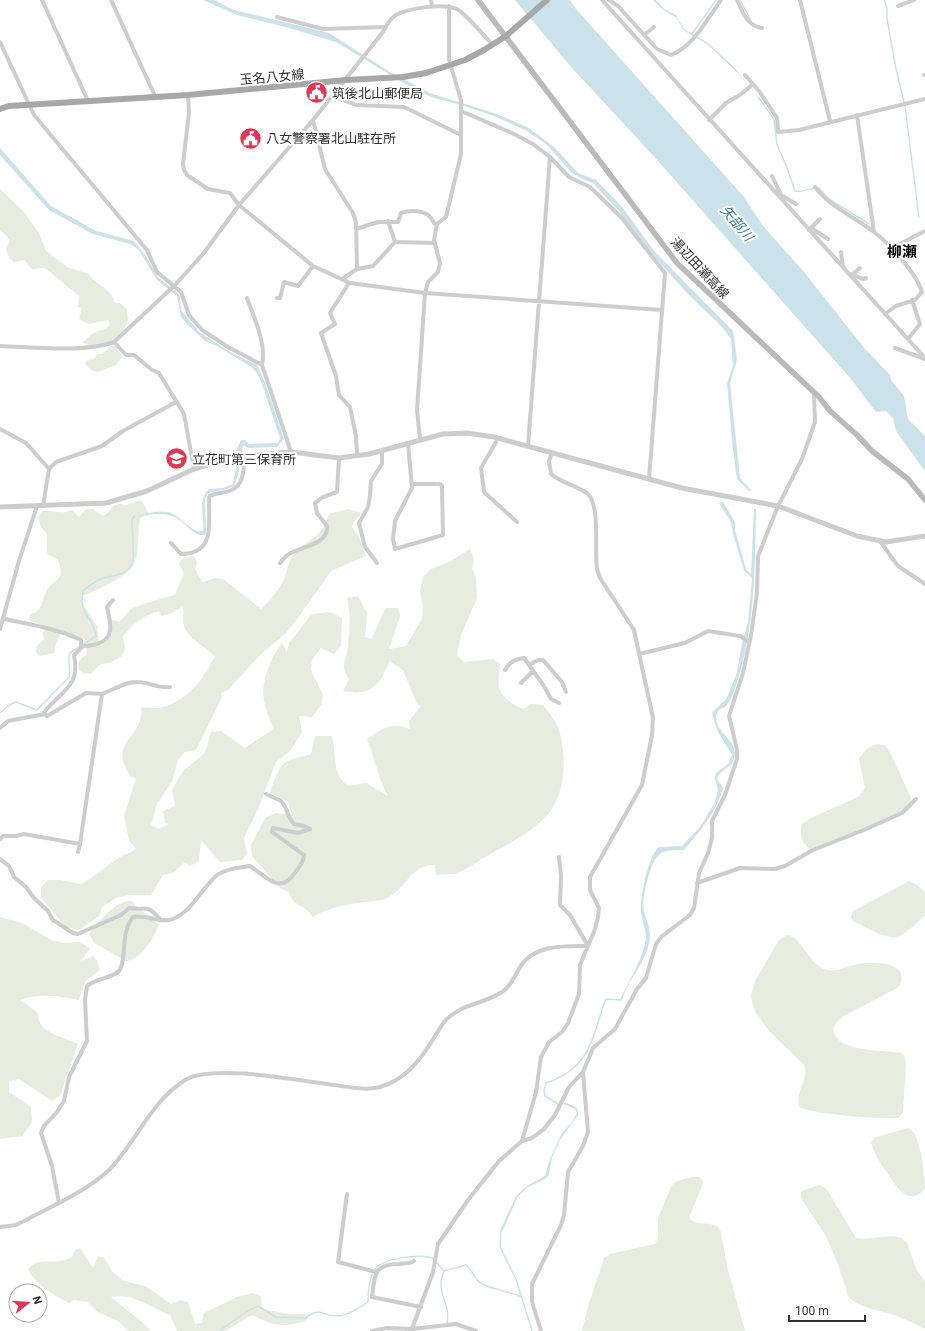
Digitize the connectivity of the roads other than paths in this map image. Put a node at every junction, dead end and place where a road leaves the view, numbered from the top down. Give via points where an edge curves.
1 (42, 0) edge
2 (111, 0) edge
3 (432, 0) edge
4 (478, 0) edge
5 (547, 0) edge
6 (602, 0) edge
7 (609, 0) edge
8 (720, 0) edge
9 (737, 0) edge
10 (800, 0) edge
11 (914, 0) edge
12 (432, 6) junction
13 (449, 6) junction
14 (898, 6) dead end
15 (277, 17) dead end
16 (386, 27) junction
17 (654, 27) dead end
18 (762, 28) dead end
19 (508, 34) junction
20 (644, 34) junction
21 (0, 42) edge
22 (492, 44) junction
23 (450, 65) junction
24 (745, 75) dead end
25 (346, 80) junction
26 (753, 84) junction
27 (188, 95) junction
28 (155, 96) junction
29 (332, 96) junction
30 (925, 99) edge
31 (88, 101) junction
32 (29, 105) junction
33 (0, 108) edge
34 (462, 108) junction
35 (857, 115) junction
36 (313, 120) junction
37 (709, 120) junction
38 (830, 122) junction
39 (461, 135) junction
40 (550, 157) junction
41 (772, 176) dead end
42 (815, 187) dead end
43 (776, 193) junction
44 (781, 195) junction
45 (783, 202) junction
46 (796, 204) dead end
47 (239, 205) junction
48 (820, 218) dead end
49 (388, 221) junction
50 (436, 225) junction
51 (356, 229) junction
52 (810, 229) junction
53 (925, 231) edge
54 (874, 232) junction
55 (828, 239) dead end
56 (395, 242) junction
57 (436, 243) junction
58 (890, 249) junction
59 (841, 252) dead end
60 (313, 266) junction
61 (843, 267) junction
62 (860, 268) dead end
63 (357, 269) junction
64 (847, 272) junction
65 (853, 274) junction
66 (866, 278) dead end
67 (342, 279) junction
68 (349, 282) junction
69 (172, 288) junction
70 (923, 291) edge
71 (425, 293) junction
72 (247, 298) dead end
73 (277, 298) dead end
74 (912, 300) junction
75 (538, 301) junction
76 (662, 310) junction
77 (885, 314) junction
78 (908, 339) junction
79 (114, 342) junction
80 (0, 346) edge
81 (896, 348) dead end
82 (925, 358) edge
83 (262, 365) junction
84 (814, 394) junction
85 (176, 402) junction
86 (0, 429) edge
87 (420, 439) junction
88 (496, 442) dead end
89 (408, 443) junction
90 (528, 446) junction
91 (382, 451) junction
92 (291, 452) junction
93 (552, 453) junction
94 (243, 456) junction
95 (357, 456) junction
96 (339, 458) junction
97 (49, 469) junction
98 (194, 469) junction
99 (649, 479) junction
100 (412, 484) junction
101 (925, 500) edge
102 (40, 506) junction
103 (778, 506) junction
104 (0, 507) edge
105 (517, 522) dead end
106 (925, 536) edge
107 (880, 541) junction
108 (171, 544) dead end
109 (280, 563) dead end
110 (377, 563) dead end
111 (925, 584) edge
112 (113, 600) dead end
113 (4, 619) junction
114 (0, 629) edge
115 (750, 642) junction
116 (81, 646) junction
117 (639, 654) junction
118 (529, 665) junction
119 (505, 670) dead end
120 (533, 671) junction
121 (521, 683) dead end
122 (170, 687) dead end
123 (566, 692) dead end
124 (102, 694) junction
125 (559, 703) dead end
126 (45, 714) junction
127 (0, 728) edge
128 (266, 794) dead end
129 (916, 799) dead end
130 (0, 839) edge
131 (80, 844) junction
132 (78, 852) dead end
133 (559, 857) dead end
134 (0, 859) edge
135 (697, 884) junction
136 (160, 919) junction
137 (588, 946) junction
138 (583, 1072) junction
139 (522, 1141) junction
140 (346, 1194) dead end
141 (59, 1203) junction
142 (0, 1227) edge
143 (414, 1261) dead end
144 (376, 1272) junction
145 (421, 1308) junction
146 (412, 1329) junction
147 (372, 1331) edge
148 (407, 1331) edge
149 (476, 1331) edge
150 (541, 1331) edge

1 - 31 street
2 - 28 street
3 - 12 street
4 - 19 main road, 湯辺田瀬高線
5 - 19 main road, 玉名八女線
6 - 37 street
7 - 20 street
8 - 20 street via 694,38 676,53 670,55 657,50
9 - 18 street via 748,21
10 - 38 street
11 - 14 street
12 - 13 street
12 - 16 street via 397,15
13 - 22 street via 458,10
13 - 23 street
15 - 16 street via 323,29
16 - 25 street
17 - 20 street
19 - 22 main road, 玉名八女線
19 - 84 main road, 湯辺田瀬高線 via 568,120 677,263
21 - 32 street
22 - 23 main road, 玉名八女線 via 466,60
23 - 25 main road, 玉名八女線 via 426,73
23 - 34 street
24 - 26 street
25 - 27 main road, 玉名八女線
25 - 29 street
26 - 37 street via 726,103
26 - 38 street via 777,118 778,132 799,130
27 - 28 main road, 玉名八女線
27 - 47 street via 184,170 208,189 230,193
28 - 31 main road, 玉名八女線
29 - 36 street
29 - 39 street via 356,104 404,107
30 - 35 street
31 - 32 main road, 玉名八女線
32 - 33 main road, 玉名八女線
32 - 69 street via 34,115 147,250 157,272
34 - 39 street
34 - 40 street via 533,144
35 - 38 street
35 - 54 street
36 - 47 street
36 - 51 street via 325,169 353,213
37 - 43 street
39 - 50 street via 461,154 446,217
40 - 75 street
40 - 76 street via 569,177 590,187 621,217 665,273
41 - 44 street
42 - 54 street via 827,200
43 - 44 street
43 - 45 street
44 - 45 street
44 - 46 street
45 - 52 street
47 - 60 street
47 - 69 street via 203,254
48 - 52 street
49 - 50 street via 398,222 401,213 415,212 430,216
49 - 51 street
49 - 56 street
50 - 57 street
51 - 63 street
52 - 55 street
52 - 61 street
53 - 58 street
54 - 58 street
56 - 57 street
56 - 63 street via 374,266
57 - 71 street via 440,263 438,272 428,282
58 - 70 street via 912,271
59 - 61 street
60 - 67 street
60 - 73 street via 298,286 284,282 280,298
61 - 64 street
62 - 65 street
63 - 67 street
64 - 65 street
64 - 77 street
65 - 66 street
67 - 68 street
68 - 71 street
68 - 95 street via 330,313 335,324 321,333 336,376 339,395 350,407
69 - 79 street
69 - 83 street via 181,292 190,315 202,330
70 - 74 street
71 - 75 street
71 - 87 street via 417,410
72 - 83 street via 261,341
74 - 77 street via 896,306
74 - 78 street via 920,324
75 - 76 street
75 - 90 street
76 - 99 street
77 - 78 street
78 - 82 street
79 - 80 street via 85,348
79 - 85 street via 126,355 134,355 152,370 159,372
81 - 82 street
83 - 92 street
84 - 101 main road, 湯辺田瀬高線 via 872,450 908,479
84 - 103 street via 815,422 802,459
85 - 97 street via 123,431 102,446 56,462
85 - 98 street via 184,414
86 - 97 street via 26,443
87 - 89 street
87 - 90 street via 443,434 467,433
88 - 105 street via 481,468 484,492
89 - 91 street
89 - 100 street
90 - 93 street
91 - 95 street
91 - 110 street via 382,464 371,481 368,507 358,523 365,547
92 - 94 street
92 - 96 street
93 - 99 street
93 - 117 street via 549,462 551,474 557,480 585,492 593,501 597,569 600,578 634,630
94 - 98 street via 218,460
94 - 108 street via 239,485 233,491 209,497 210,533 204,544 198,550 184,554
95 - 96 street
96 - 109 street via 337,492 315,503 317,514 327,526 326,533 315,544 289,554
97 - 102 street
98 - 102 street via 147,491 106,503
99 - 103 street
100 - 100 street via 409,496 395,521 395,549 443,535 442,486
102 - 104 street
102 - 113 street via 18,561
103 - 107 street via 857,536
103 - 115 street via 758,556 758,593
106 - 107 street
107 - 111 street via 898,566
112 - 116 street via 107,607 111,627 108,637 103,642
113 - 114 street
113 - 116 street via 73,636 81,640
115 - 117 street via 740,636 708,631 685,643
115 - 135 street via 729,716 737,759 725,795 712,821 712,838
116 - 126 street via 74,655 77,670 73,682
117 - 137 street via 653,718 652,735 642,785 590,877 590,890 599,908
118 - 119 street via 523,658 508,664
118 - 120 street
118 - 123 street via 543,660 562,682
120 - 121 street
120 - 125 street via 551,699
122 - 124 street via 133,682
124 - 126 street via 86,693 47,716
124 - 131 street
126 - 127 street via 8,721
128 - 136 street via 284,805 288,818 294,824 310,829 298,833 272,828 272,832 304,855 304,860 286,884 273,882 250,866 227,870 215,877 183,913 168,920
129 - 135 street via 902,813 813,850 785,866 774,869 740,868
130 - 131 street via 4,836 24,834
131 - 132 street
133 - 137 street via 560,905 570,915
134 - 136 street via 9,866 14,877 26,886 53,920 73,933 78,934 122,916 129,908 153,910
135 - 138 street via 697,898 690,915 661,937 656,944 646,978 615,1029 593,1048
136 - 141 street via 133,917 129,921 123,944 120,970 116,974 92,981 85,990 87,1041 69,1077 64,1101 41,1133 52,1166
137 - 139 street via 580,965 579,994 568,1023 562,1032 549,1042 541,1057 536,1092
137 - 141 street via 559,946 532,955 521,965 504,991 484,1002 462,1008 450,1017 424,1055 406,1074 378,1087 356,1088 223,1072 198,1074 189,1078 166,1096 111,1168 97,1180
138 - 139 street via 569,1087 555,1115 544,1129 532,1138
138 - 150 street via 588,1132 568,1172 561,1225 532,1284 532,1302
139 - 145 street via 499,1161 438,1244 433,1272
140 - 144 street via 338,1262
141 - 142 street via 16,1225
143 - 144 street via 388,1265
144 - 145 street via 372,1297
145 - 146 street
146 - 147 street via 387,1328
146 - 148 street
146 - 149 street via 456,1324

